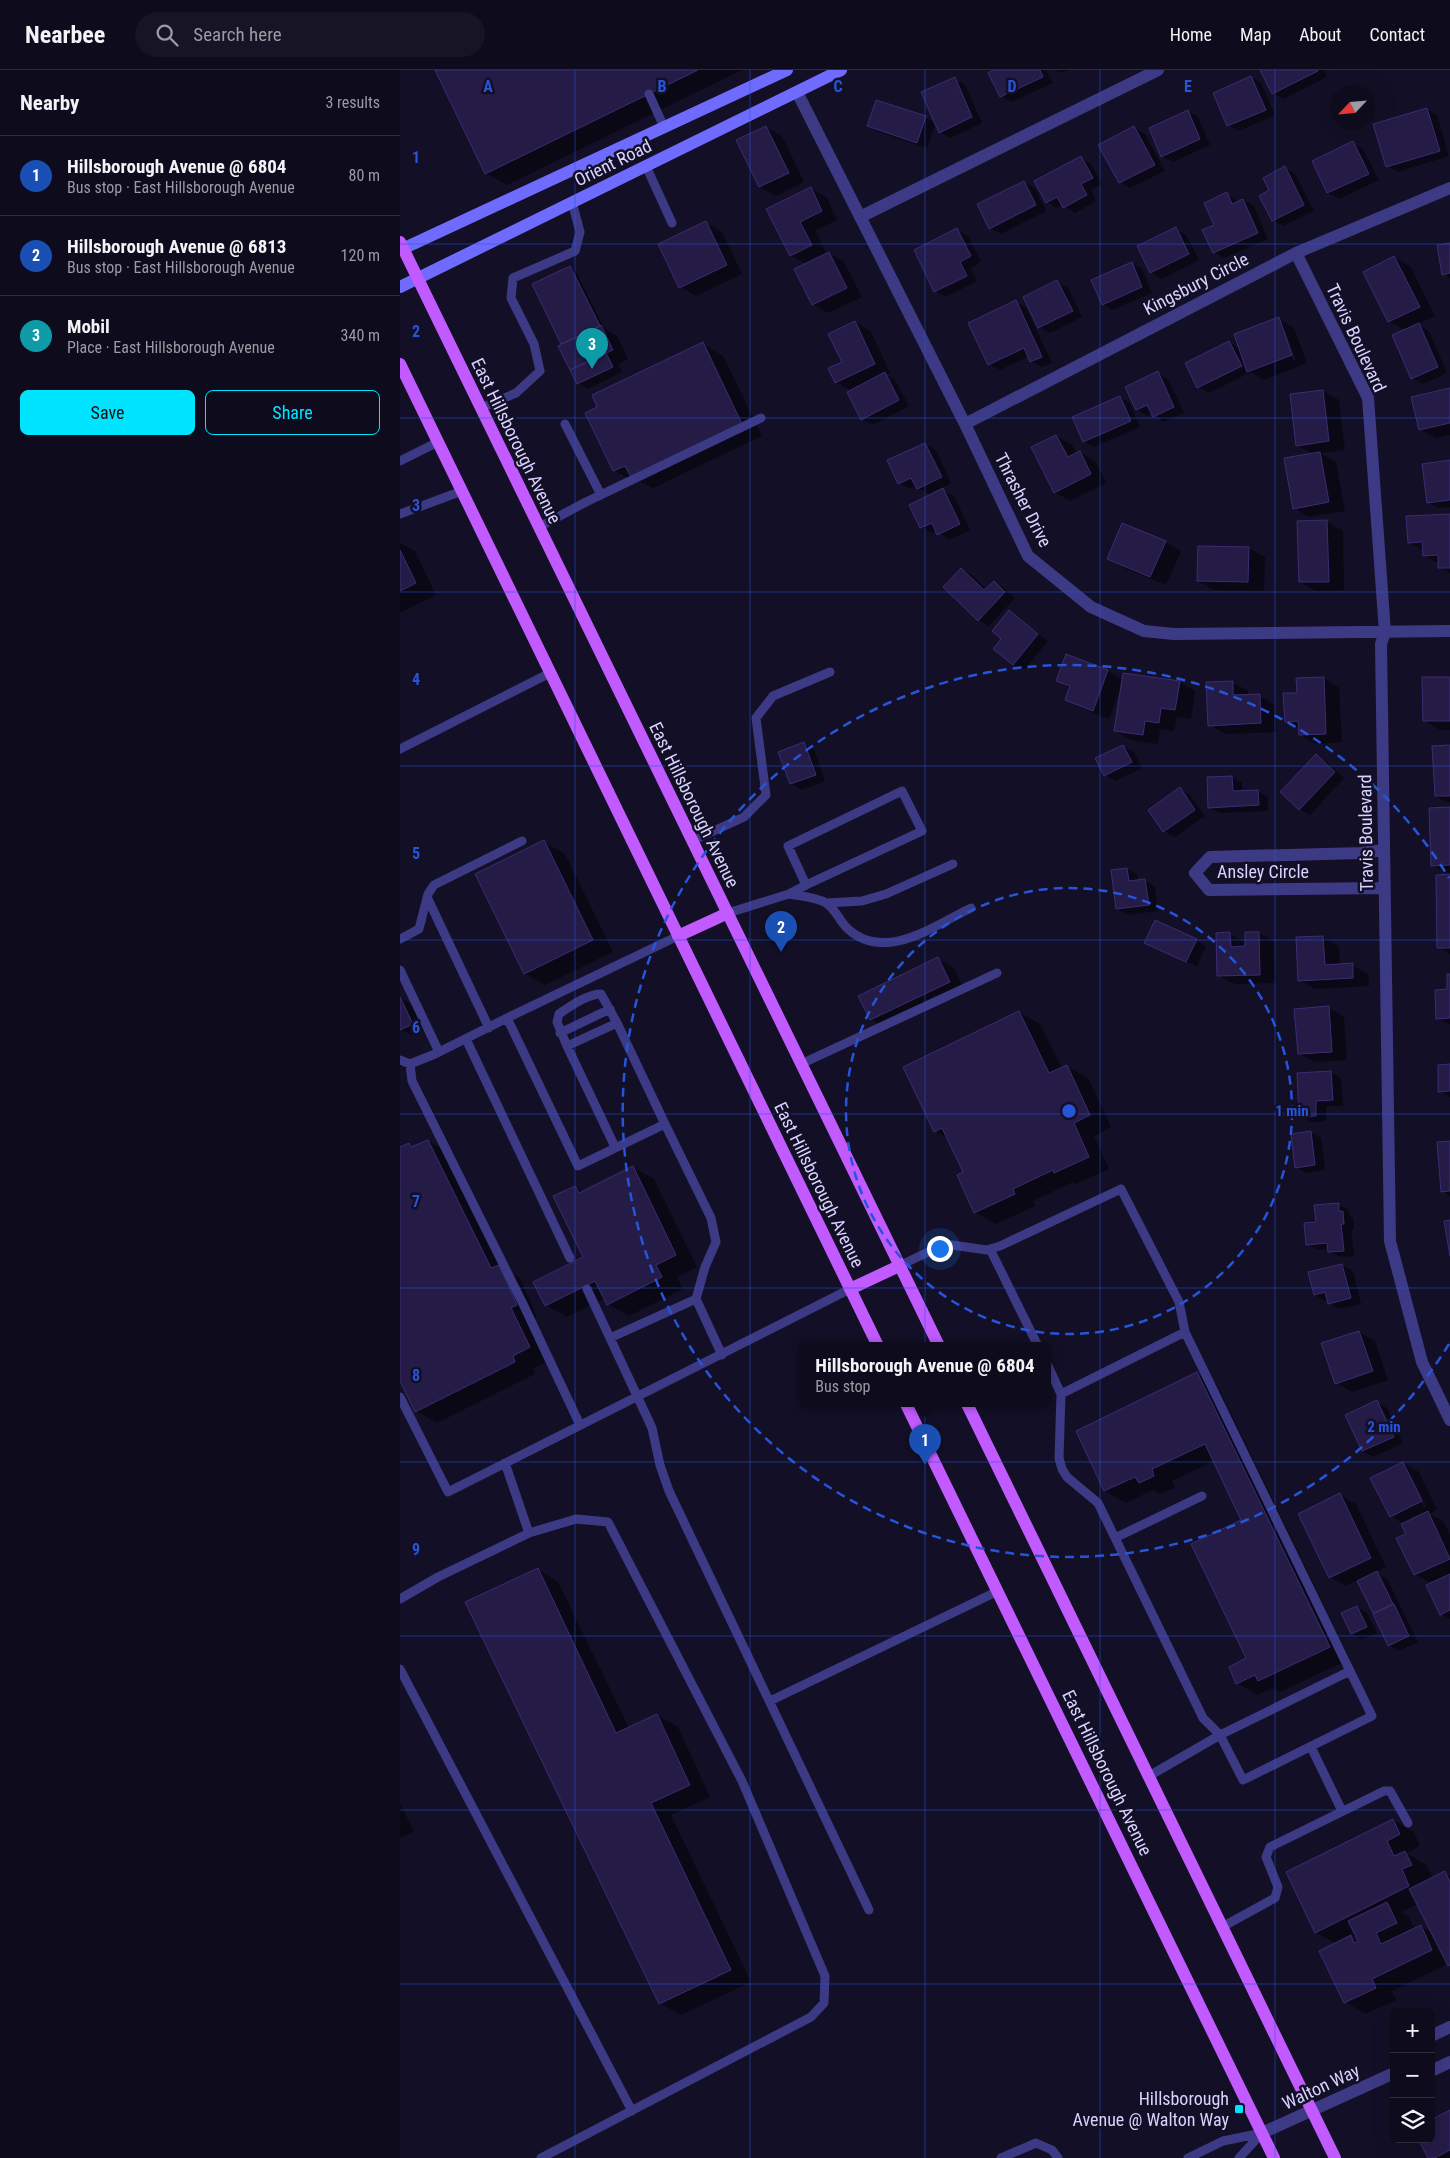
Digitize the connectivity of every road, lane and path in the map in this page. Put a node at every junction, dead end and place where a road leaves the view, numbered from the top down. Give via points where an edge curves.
1 (787, 70) edge
2 (841, 70) edge
3 (1158, 70) edge
4 (797, 92) junction
5 (649, 94) dead end
6 (664, 127) junction
7 (646, 166) junction
8 (1450, 188) edge
9 (572, 202) junction
10 (860, 218) junction
11 (672, 223) dead end
12 (401, 247) edge
13 (1296, 253) junction
14 (418, 278) junction
15 (400, 287) edge
16 (400, 364) edge
17 (481, 408) junction
18 (761, 418) dead end
19 (565, 424) dead end
20 (965, 424) junction
21 (438, 442) junction
22 (400, 461) edge
23 (462, 491) junction
24 (601, 495) junction
25 (400, 514) edge
26 (539, 527) junction
27 (1450, 631) edge
28 (1385, 632) junction
29 (830, 672) dead end
30 (550, 673) junction
31 (400, 749) edge
32 (522, 841) dead end
33 (692, 841) junction
34 (1383, 850) junction
35 (952, 864) dead end
36 (806, 885) junction
37 (1384, 888) junction
38 (789, 894) junction
39 (427, 897) junction
40 (827, 903) junction
41 (971, 908) dead end
42 (728, 913) junction
43 (678, 936) junction
44 (400, 939) edge
45 (400, 970) edge
46 (997, 973) dead end
47 (610, 1009) junction
48 (507, 1018) junction
49 (617, 1023) junction
50 (489, 1028) junction
51 (560, 1033) junction
52 (466, 1039) junction
53 (567, 1046) junction
54 (439, 1052) junction
55 (400, 1060) edge
56 (410, 1064) junction
57 (801, 1064) junction
58 (665, 1124) junction
59 (616, 1146) junction
60 (990, 1249) junction
61 (570, 1258) dead end
62 (899, 1266) junction
63 (587, 1289) dead end
64 (850, 1289) junction
65 (696, 1299) junction
66 (1185, 1332) junction
67 (610, 1338) junction
68 (876, 1342) edge
69 (937, 1342) edge
70 (1036, 1342) edge
71 (722, 1355) junction
72 (1051, 1372) edge
73 (1061, 1394) junction
74 (400, 1397) edge
75 (637, 1397) junction
76 (907, 1407) edge
77 (968, 1407) edge
78 (1450, 1420) edge
79 (580, 1425) junction
80 (505, 1463) junction
81 (1202, 1496) dead end
82 (529, 1533) junction
83 (1115, 1538) junction
84 (998, 1591) junction
85 (400, 1599) edge
86 (400, 1670) edge
87 (1350, 1671) junction
88 (770, 1701) junction
89 (1220, 1735) junction
90 (1311, 1747) junction
91 (1148, 1776) junction
92 (1342, 1811) junction
93 (1408, 1823) dead end
94 (869, 1910) dead end
95 (1222, 1927) junction
96 (1450, 2027) edge
97 (1435, 2034) edge
98 (1450, 2062) edge
99 (1435, 2069) edge
100 (1390, 2075) edge
101 (632, 2111) junction
102 (1312, 2111) junction
103 (1262, 2133) junction
104 (541, 2158) edge
105 (1001, 2158) edge
106 (1058, 2158) edge
107 (1188, 2158) edge
108 (1239, 2158) edge
109 (1274, 2158) edge
110 (1335, 2158) edge

1 - 6 street, Orient Road
2 - 4 street, Orient Road
3 - 10 street
4 - 7 street, Orient Road
4 - 10 street, Thrasher Drive
5 - 6 lane
6 - 12 street, Orient Road
7 - 9 street, Orient Road
7 - 11 lane
8 - 13 street, Kingsbury Circle
9 - 14 street, Orient Road
9 - 17 lane via 580,232 575,251 513,278 510,298 534,344 540,372 516,392
10 - 20 street, Thrasher Drive
12 - 14 main road, East Hillsborough Avenue
13 - 20 street, Kingsbury Circle
13 - 28 street, Travis Boulevard via 1368,398
14 - 15 street, Orient Road
14 - 17 main road, East Hillsborough Avenue
16 - 21 main road, East Hillsborough Avenue
17 - 26 main road, East Hillsborough Avenue
18 - 24 lane
19 - 24 lane
20 - 28 street, Thrasher Drive via 1028,556 1091,607 1144,631 1174,634
21 - 22 lane
21 - 23 main road, East Hillsborough Avenue
23 - 25 lane
23 - 30 main road, East Hillsborough Avenue
24 - 26 lane
26 - 33 main road, East Hillsborough Avenue
27 - 28 street, Thrasher Drive
28 - 34 street, Travis Boulevard via 1381,644
29 - 33 lane via 773,696 756,718 766,795 744,816
30 - 31 lane
30 - 43 main road, East Hillsborough Avenue
32 - 39 lane via 434,885
33 - 42 main road, East Hillsborough Avenue
34 - 37 street, Travis Boulevard
34 - 37 street, Ansley Circle via 1210,857 1195,873 1209,890
35 - 40 lane via 886,894
36 - 36 lane via 788,846 902,791 922,831
36 - 38 lane
37 - 78 street, Travis Boulevard via 1390,1241 1422,1362
38 - 40 lane
38 - 42 lane
39 - 44 lane via 420,928
39 - 50 lane
40 - 41 lane via 848,929 863,939 881,943 901,942
42 - 43 main road
42 - 57 main road, East Hillsborough Avenue
43 - 48 lane
43 - 64 main road, East Hillsborough Avenue
45 - 54 lane
46 - 57 lane
47 - 49 lane
47 - 51 lane
47 - 51 lane via 601,994 595,994 558,1014
48 - 50 lane
48 - 59 lane via 578,1166
49 - 53 lane
49 - 58 lane
50 - 52 lane
51 - 53 lane
52 - 54 lane
52 - 61 lane
53 - 59 lane
54 - 56 lane
55 - 56 lane
56 - 79 lane via 412,1081
57 - 62 main road, East Hillsborough Avenue
58 - 59 lane
58 - 65 lane via 711,1218 716,1242
60 - 62 lane via 945,1244
60 - 66 lane via 1122,1189 1179,1302
60 - 70 lane
62 - 64 main road
62 - 69 main road, East Hillsborough Avenue
63 - 67 lane
64 - 68 main road, East Hillsborough Avenue
64 - 71 lane
65 - 67 lane
65 - 71 lane
66 - 73 lane
66 - 87 lane
67 - 75 lane
71 - 75 lane
72 - 73 lane
73 - 83 lane via 1059,1458 1062,1469 1067,1478 1098,1503
74 - 80 lane via 448,1492
75 - 79 lane
75 - 88 lane via 652,1428 669,1491
76 - 84 main road, East Hillsborough Avenue
77 - 91 main road, East Hillsborough Avenue
79 - 80 lane
80 - 82 lane
81 - 83 lane
82 - 85 lane
82 - 101 lane via 576,1519 608,1522 742,1782 825,1976 824,2003 811,2017
83 - 89 lane via 1203,1718
84 - 88 lane
84 - 103 main road, East Hillsborough Avenue
86 - 101 lane
87 - 89 lane
87 - 90 lane via 1372,1716
88 - 94 lane
89 - 90 lane via 1242,1780
89 - 91 lane
90 - 92 lane
91 - 95 main road, East Hillsborough Avenue
92 - 93 lane via 1390,1790
92 - 95 lane via 1270,1846 1266,1858 1278,1887 1275,1898
95 - 102 main road, East Hillsborough Avenue
96 - 97 street
98 - 99 street
100 - 102 street, Walton Way
101 - 104 lane
102 - 103 street, Walton Way
102 - 110 main road, East Hillsborough Avenue
103 - 107 lane via 1223,2141
103 - 108 lane
103 - 109 main road, East Hillsborough Avenue
105 - 106 lane via 1036,2143 1052,2150

